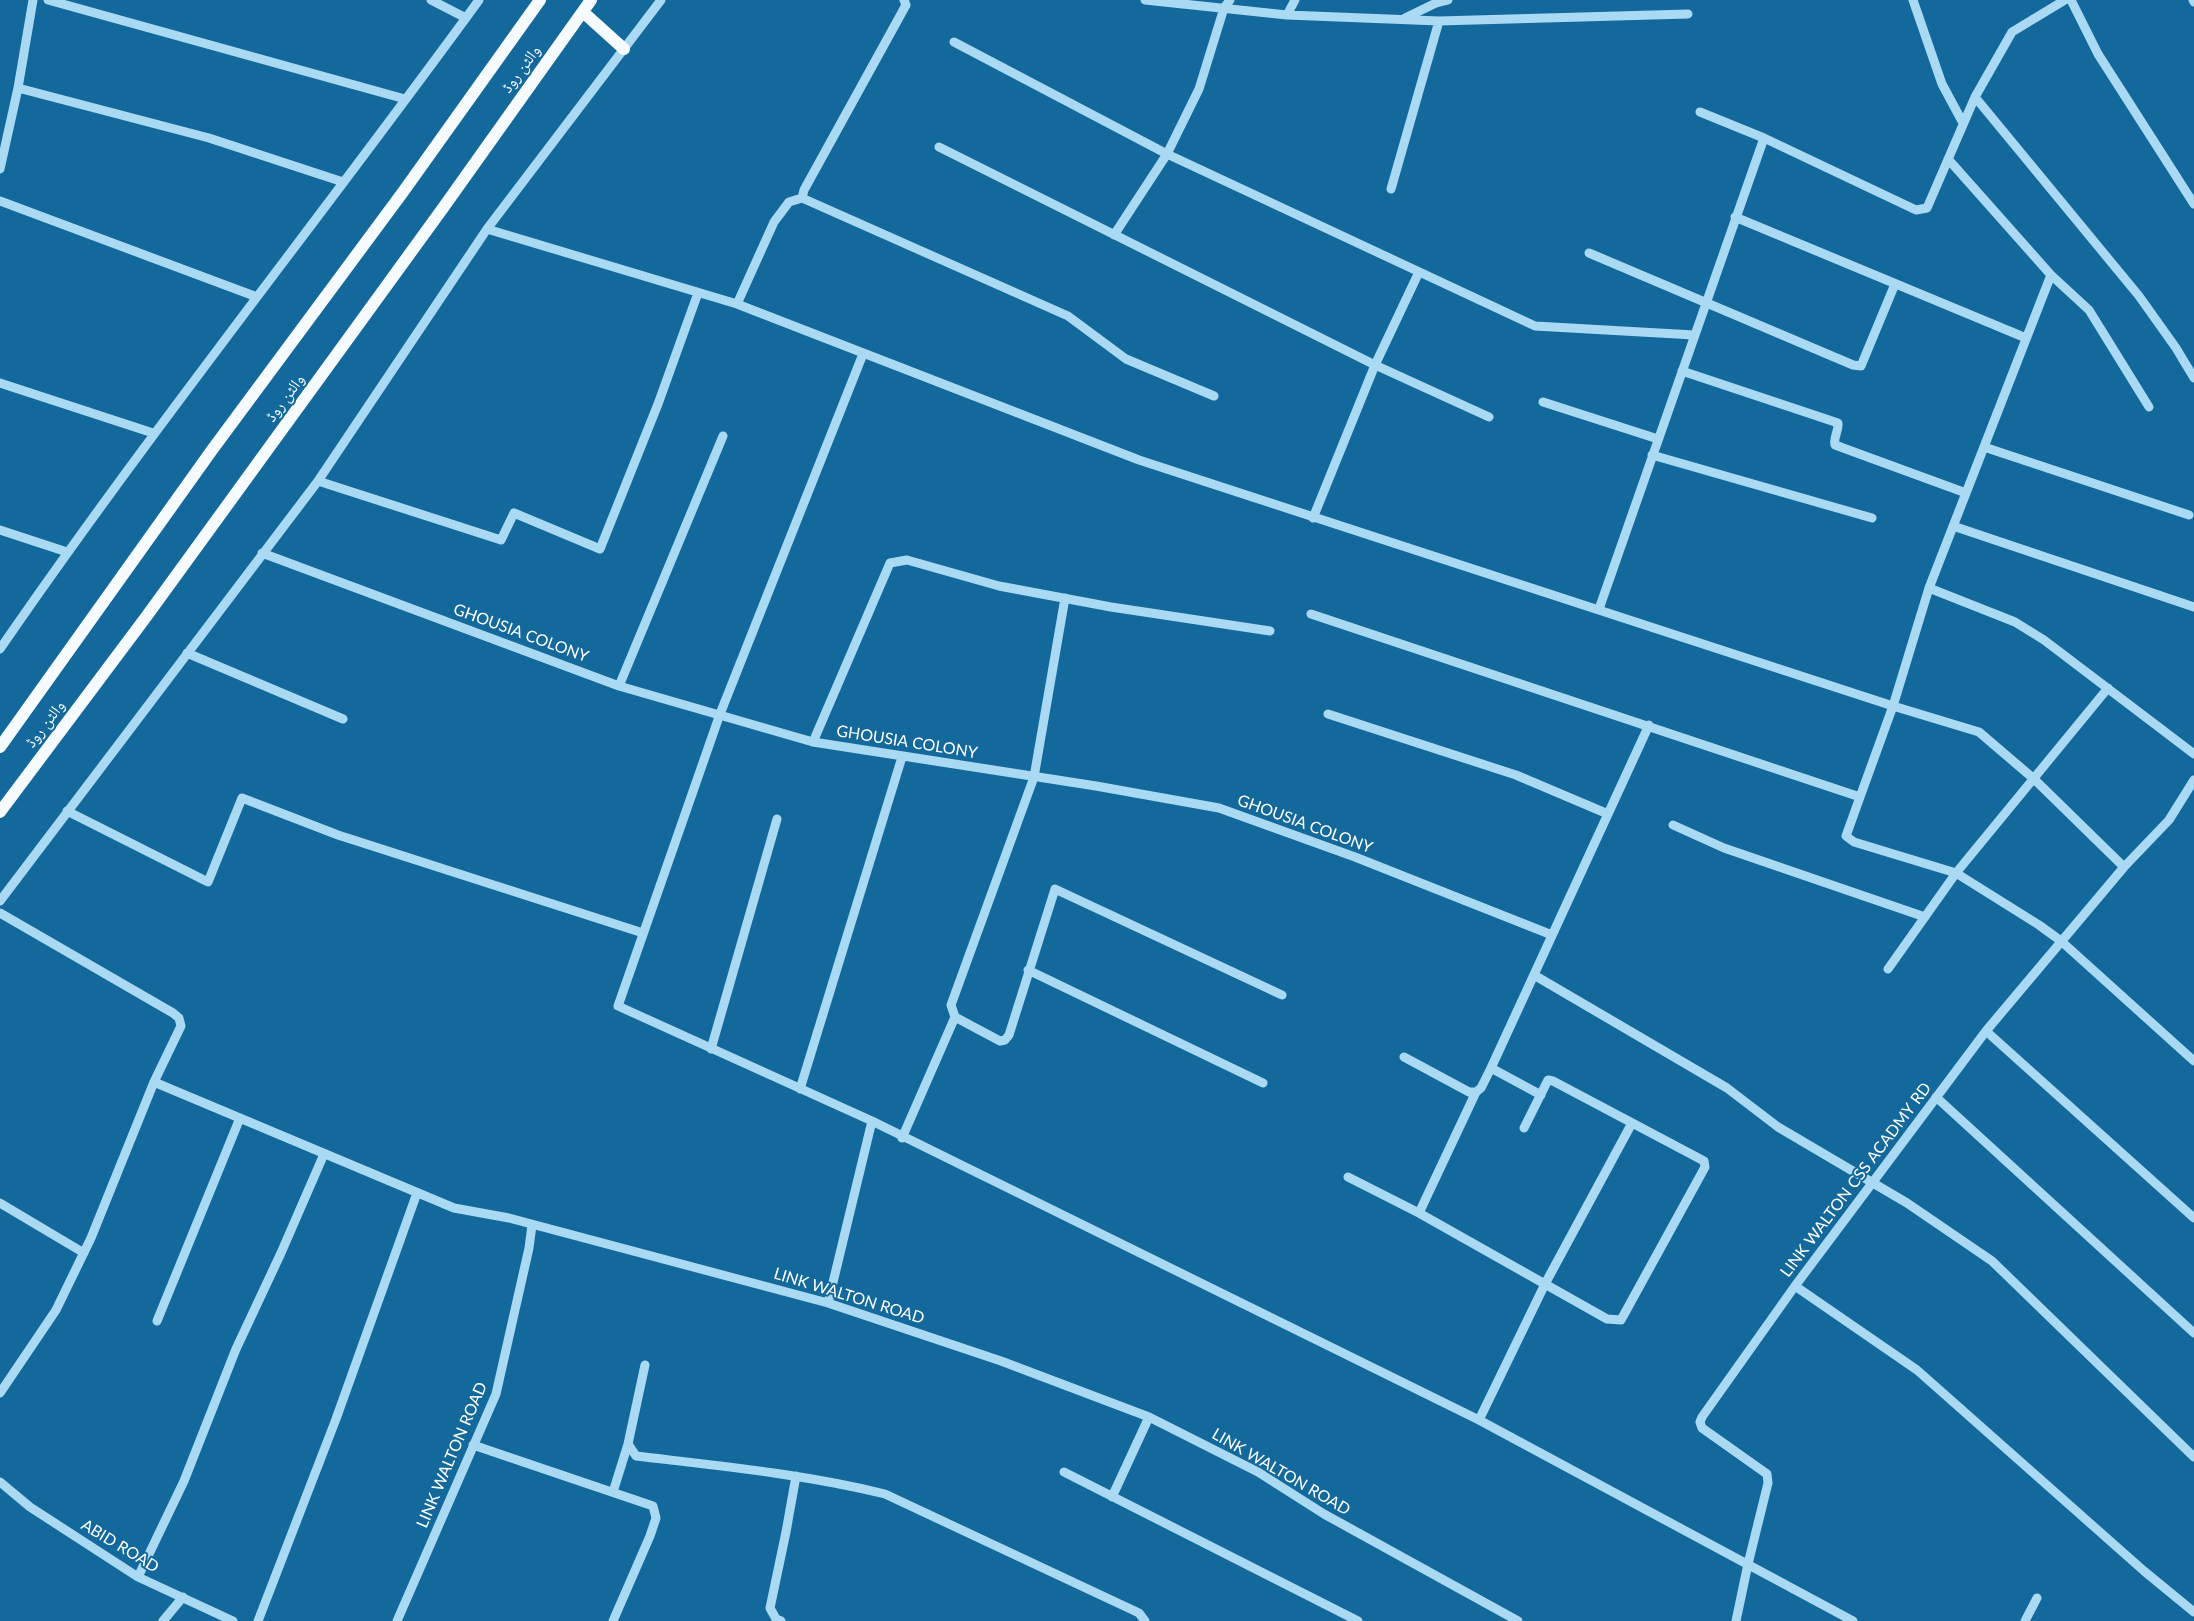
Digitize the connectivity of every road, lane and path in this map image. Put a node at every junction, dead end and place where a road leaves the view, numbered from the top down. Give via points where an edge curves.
1 (33, 0) edge
2 (48, 0) edge
3 (431, 0) edge
4 (479, 0) edge
5 (540, 0) edge
6 (591, 0) edge
7 (661, 0) edge
8 (904, 0) edge
9 (1145, 0) edge
10 (1230, 0) edge
11 (1295, 0) edge
12 (1448, 0) edge
13 (1913, 0) edge
14 (2065, 0) edge
15 (2071, 0) edge
16 (1224, 8) junction
17 (583, 12) junction
18 (1688, 14) dead end
19 (1287, 15) junction
20 (466, 18) junction
21 (1403, 19) junction
22 (1439, 21) junction
23 (954, 42) dead end
24 (624, 48) junction
25 (18, 88) junction
26 (1975, 97) junction
27 (405, 99) junction
28 (1700, 112) dead end
29 (1964, 123) junction
30 (1764, 138) junction
31 (939, 147) dead end
32 (1167, 154) junction
33 (1948, 159) junction
34 (0, 169) edge
35 (343, 182) junction
36 (1390, 189) dead end
37 (802, 198) junction
38 (0, 201) edge
39 (2194, 204) edge
40 (1735, 217) junction
41 (487, 229) junction
42 (1114, 235) junction
43 (1589, 253) dead end
44 (1419, 272) junction
45 (2051, 274) junction
46 (1895, 284) junction
47 (698, 293) junction
48 (257, 296) junction
49 (1705, 303) junction
50 (737, 304) junction
51 (1694, 335) junction
52 (2026, 338) junction
53 (863, 354) junction
54 (1375, 366) junction
55 (1682, 371) junction
56 (2194, 378) edge
57 (0, 384) edge
58 (1214, 396) dead end
59 (1544, 402) dead end
60 (2149, 407) dead end
61 (1489, 416) dead end
62 (153, 433) junction
63 (723, 436) dead end
64 (1658, 439) junction
65 (1984, 447) junction
66 (1652, 455) junction
67 (318, 481) junction
68 (1966, 494) junction
69 (2189, 515) dead end
70 (1313, 518) junction
71 (1872, 518) dead end
72 (1953, 526) junction
73 (0, 530) edge
74 (67, 552) junction
75 (262, 553) junction
76 (1929, 588) junction
77 (1065, 598) junction
78 (2194, 608) edge
79 (1599, 609) junction
80 (1311, 614) dead end
81 (1270, 631) dead end
82 (0, 649) edge
83 (187, 653) junction
84 (619, 686) junction
85 (2108, 688) junction
86 (1892, 706) junction
87 (720, 714) junction
88 (1328, 714) dead end
89 (343, 719) dead end
90 (1649, 725) junction
91 (813, 742) junction
92 (0, 747) edge
93 (2194, 754) edge
94 (902, 757) junction
95 (1034, 777) junction
96 (2034, 779) junction
97 (2194, 780) edge
98 (1860, 797) junction
99 (67, 811) junction
100 (0, 812) edge
101 (1608, 814) junction
102 (777, 820) dead end
103 (1673, 824) dead end
104 (2124, 867) junction
105 (1956, 873) junction
106 (0, 901) edge
107 (0, 913) edge
108 (1925, 917) junction
109 (643, 933) junction
110 (1552, 935) junction
111 (2061, 941) junction
112 (1888, 969) dead end
113 (1028, 970) junction
114 (1534, 975) junction
115 (1282, 995) dead end
116 (955, 1017) junction
117 (1986, 1031) junction
118 (711, 1049) junction
119 (1404, 1056) dead end
120 (2194, 1061) edge
121 (1491, 1068) junction
122 (154, 1082) junction
123 (1263, 1083) dead end
124 (800, 1089) junction
125 (1476, 1092) junction
126 (1541, 1095) junction
127 (1936, 1097) junction
128 (240, 1118) junction
129 (872, 1121) junction
130 (1632, 1123) junction
131 (1524, 1128) dead end
132 (902, 1138) junction
133 (324, 1154) junction
134 (1348, 1177) dead end
135 (1872, 1183) junction
136 (417, 1193) junction
137 (0, 1203) edge
138 (1418, 1213) junction
139 (2194, 1218) edge
140 (532, 1225) junction
141 (84, 1253) junction
142 (1545, 1284) junction
143 (1795, 1286) junction
144 (828, 1303) junction
145 (157, 1321) dead end
146 (2194, 1333) edge
147 (645, 1365) dead end
148 (0, 1393) edge
149 (1149, 1417) junction
150 (1479, 1420) junction
151 (628, 1444) junction
152 (473, 1445) junction
153 (2194, 1457) edge
154 (1064, 1472) dead end
155 (796, 1476) junction
156 (0, 1482) edge
157 (614, 1492) junction
158 (1112, 1497) junction
159 (1748, 1564) junction
160 (138, 1577) junction
161 (183, 1597) junction
162 (2037, 1598) dead end
163 (2194, 1612) edge
164 (163, 1621) edge
165 (233, 1621) edge
166 (258, 1621) edge
167 (397, 1621) edge
168 (612, 1621) edge
169 (782, 1621) edge
170 (1145, 1621) edge
171 (1358, 1621) edge
172 (1518, 1621) edge
173 (1736, 1621) edge
174 (1853, 1621) edge
175 (2025, 1621) edge

1 - 25 street
2 - 27 street
3 - 20 street
4 - 20 street
5 - 92 main road, والٹن روڈ
6 - 17 main road, والٹن روڈ
7 - 24 street
8 - 37 street via 906,5
9 - 16 street
10 - 16 street
11 - 19 street
12 - 21 street
13 - 29 street via 1942,84
14 - 26 street via 2012,32
15 - 39 street via 2098,54
16 - 19 street
16 - 32 street via 1199,89
17 - 24 main road
17 - 100 main road, والٹن روڈ via 146,617
18 - 22 street
19 - 21 street
20 - 27 street
21 - 22 street
22 - 36 street
23 - 32 street
24 - 41 street
25 - 34 street
25 - 35 street via 209,138
26 - 29 street
26 - 56 street via 2140,296
27 - 35 street
28 - 30 street
29 - 33 street
30 - 33 street via 1916,210 1927,208
30 - 40 street
31 - 42 street
32 - 42 street
32 - 44 street
33 - 45 street
35 - 48 street
37 - 50 street via 789,202 774,222
37 - 58 street via 1068,316 1126,359
38 - 48 street
40 - 46 street
40 - 49 street
41 - 47 street
41 - 67 street
42 - 54 street
43 - 49 street
44 - 51 street via 1535,326
44 - 54 street
45 - 52 street
45 - 60 street via 2089,310
46 - 49 street via 1861,366
46 - 52 street
47 - 50 street
47 - 67 street via 600,549 514,513 501,540
48 - 62 street
49 - 51 street
50 - 53 street
51 - 55 street
52 - 65 street
53 - 70 street via 1139,460
53 - 87 street
54 - 61 street
54 - 70 street
55 - 64 street
55 - 68 street via 1838,423 1834,445
57 - 62 street
59 - 64 street
62 - 74 street
63 - 84 street
64 - 66 street
65 - 68 street
65 - 69 street
66 - 71 street
66 - 79 street
67 - 75 street
68 - 72 street
70 - 79 street
72 - 76 street
72 - 78 street
73 - 74 street
74 - 82 street
75 - 83 street
75 - 84 street, GHOUSIA COLONY
76 - 85 street via 2015,622
76 - 86 street
77 - 81 street
77 - 91 street via 1000,586 907,560 890,563
77 - 95 street
79 - 86 street
80 - 90 street
83 - 89 street
83 - 99 street
84 - 87 street, GHOUSIA COLONY
85 - 93 street
85 - 96 street
86 - 96 street via 1979,732
86 - 98 street
87 - 91 street, GHOUSIA COLONY
87 - 109 street
88 - 101 street via 1516,775
90 - 98 street
90 - 101 street
91 - 94 street, GHOUSIA COLONY
94 - 95 street, GHOUSIA COLONY
94 - 124 street
95 - 110 street, GHOUSIA COLONY via 1220,808
95 - 116 street via 951,1005
96 - 104 street
96 - 105 street
97 - 104 street, LINK WALTON CSS ACADMY RD via 2169,820
98 - 105 street via 1846,836 1854,842
99 - 106 street
99 - 109 street via 208,882 242,798 338,835
101 - 110 street
102 - 118 street
103 - 108 street via 1724,848
104 - 111 street, LINK WALTON CSS ACADMY RD
105 - 108 street
105 - 111 street
107 - 122 street via 179,1018 181,1026
108 - 112 street
109 - 118 street via 618,1006
110 - 114 street
111 - 117 street, LINK WALTON CSS ACADMY RD
111 - 120 street
113 - 115 street via 1055,889
113 - 116 street via 1005,1040 1000,1041
113 - 123 street
114 - 121 street
114 - 135 street via 1727,1088 1778,1127
116 - 132 street
117 - 127 street, LINK WALTON CSS ACADMY RD
117 - 139 street
118 - 124 street
119 - 125 street via 1469,1092
121 - 125 street
121 - 126 street
122 - 128 street
122 - 141 street
124 - 129 street
125 - 138 street
126 - 130 street via 1548,1080 1553,1081
126 - 131 street
127 - 135 street, LINK WALTON CSS ACADMY RD
127 - 146 street
128 - 133 street
128 - 145 street
129 - 132 street
129 - 144 street
130 - 142 street
130 - 142 street via 1704,1161 1705,1167 1621,1320 1606,1319
132 - 150 street
133 - 136 street
133 - 160 street via 236,1349 184,1481
134 - 138 street
135 - 143 street, LINK WALTON CSS ACADMY RD
135 - 153 street via 1992,1261
136 - 140 street via 454,1208
136 - 166 street via 336,1419
137 - 141 street
138 - 142 street
140 - 144 street, LINK WALTON ROAD
140 - 152 street, LINK WALTON ROAD via 496,1394
141 - 148 street via 56,1310
142 - 150 street
143 - 159 street, LINK WALTON CSS ACADMY RD via 1700,1422 1702,1428 1767,1474 1768,1482
143 - 163 street via 1917,1370
144 - 149 street, LINK WALTON ROAD via 1001,1361
147 - 151 street
149 - 158 street
149 - 172 street, LINK WALTON ROAD via 1258,1472 1324,1514
150 - 159 street
151 - 155 street via 636,1456
151 - 157 street
152 - 157 street
152 - 167 street, LINK WALTON ROAD
154 - 158 street
155 - 169 street via 770,1608 776,1619
155 - 170 street via 886,1494 1139,1613
156 - 160 street, ABID ROAD via 30,1507
157 - 168 street via 653,1506 656,1518
158 - 171 street
159 - 173 street, LINK WALTON CSS ACADMY RD
159 - 174 street
160 - 161 street, ABID ROAD
161 - 164 street
161 - 165 street, ABID ROAD
162 - 175 street

